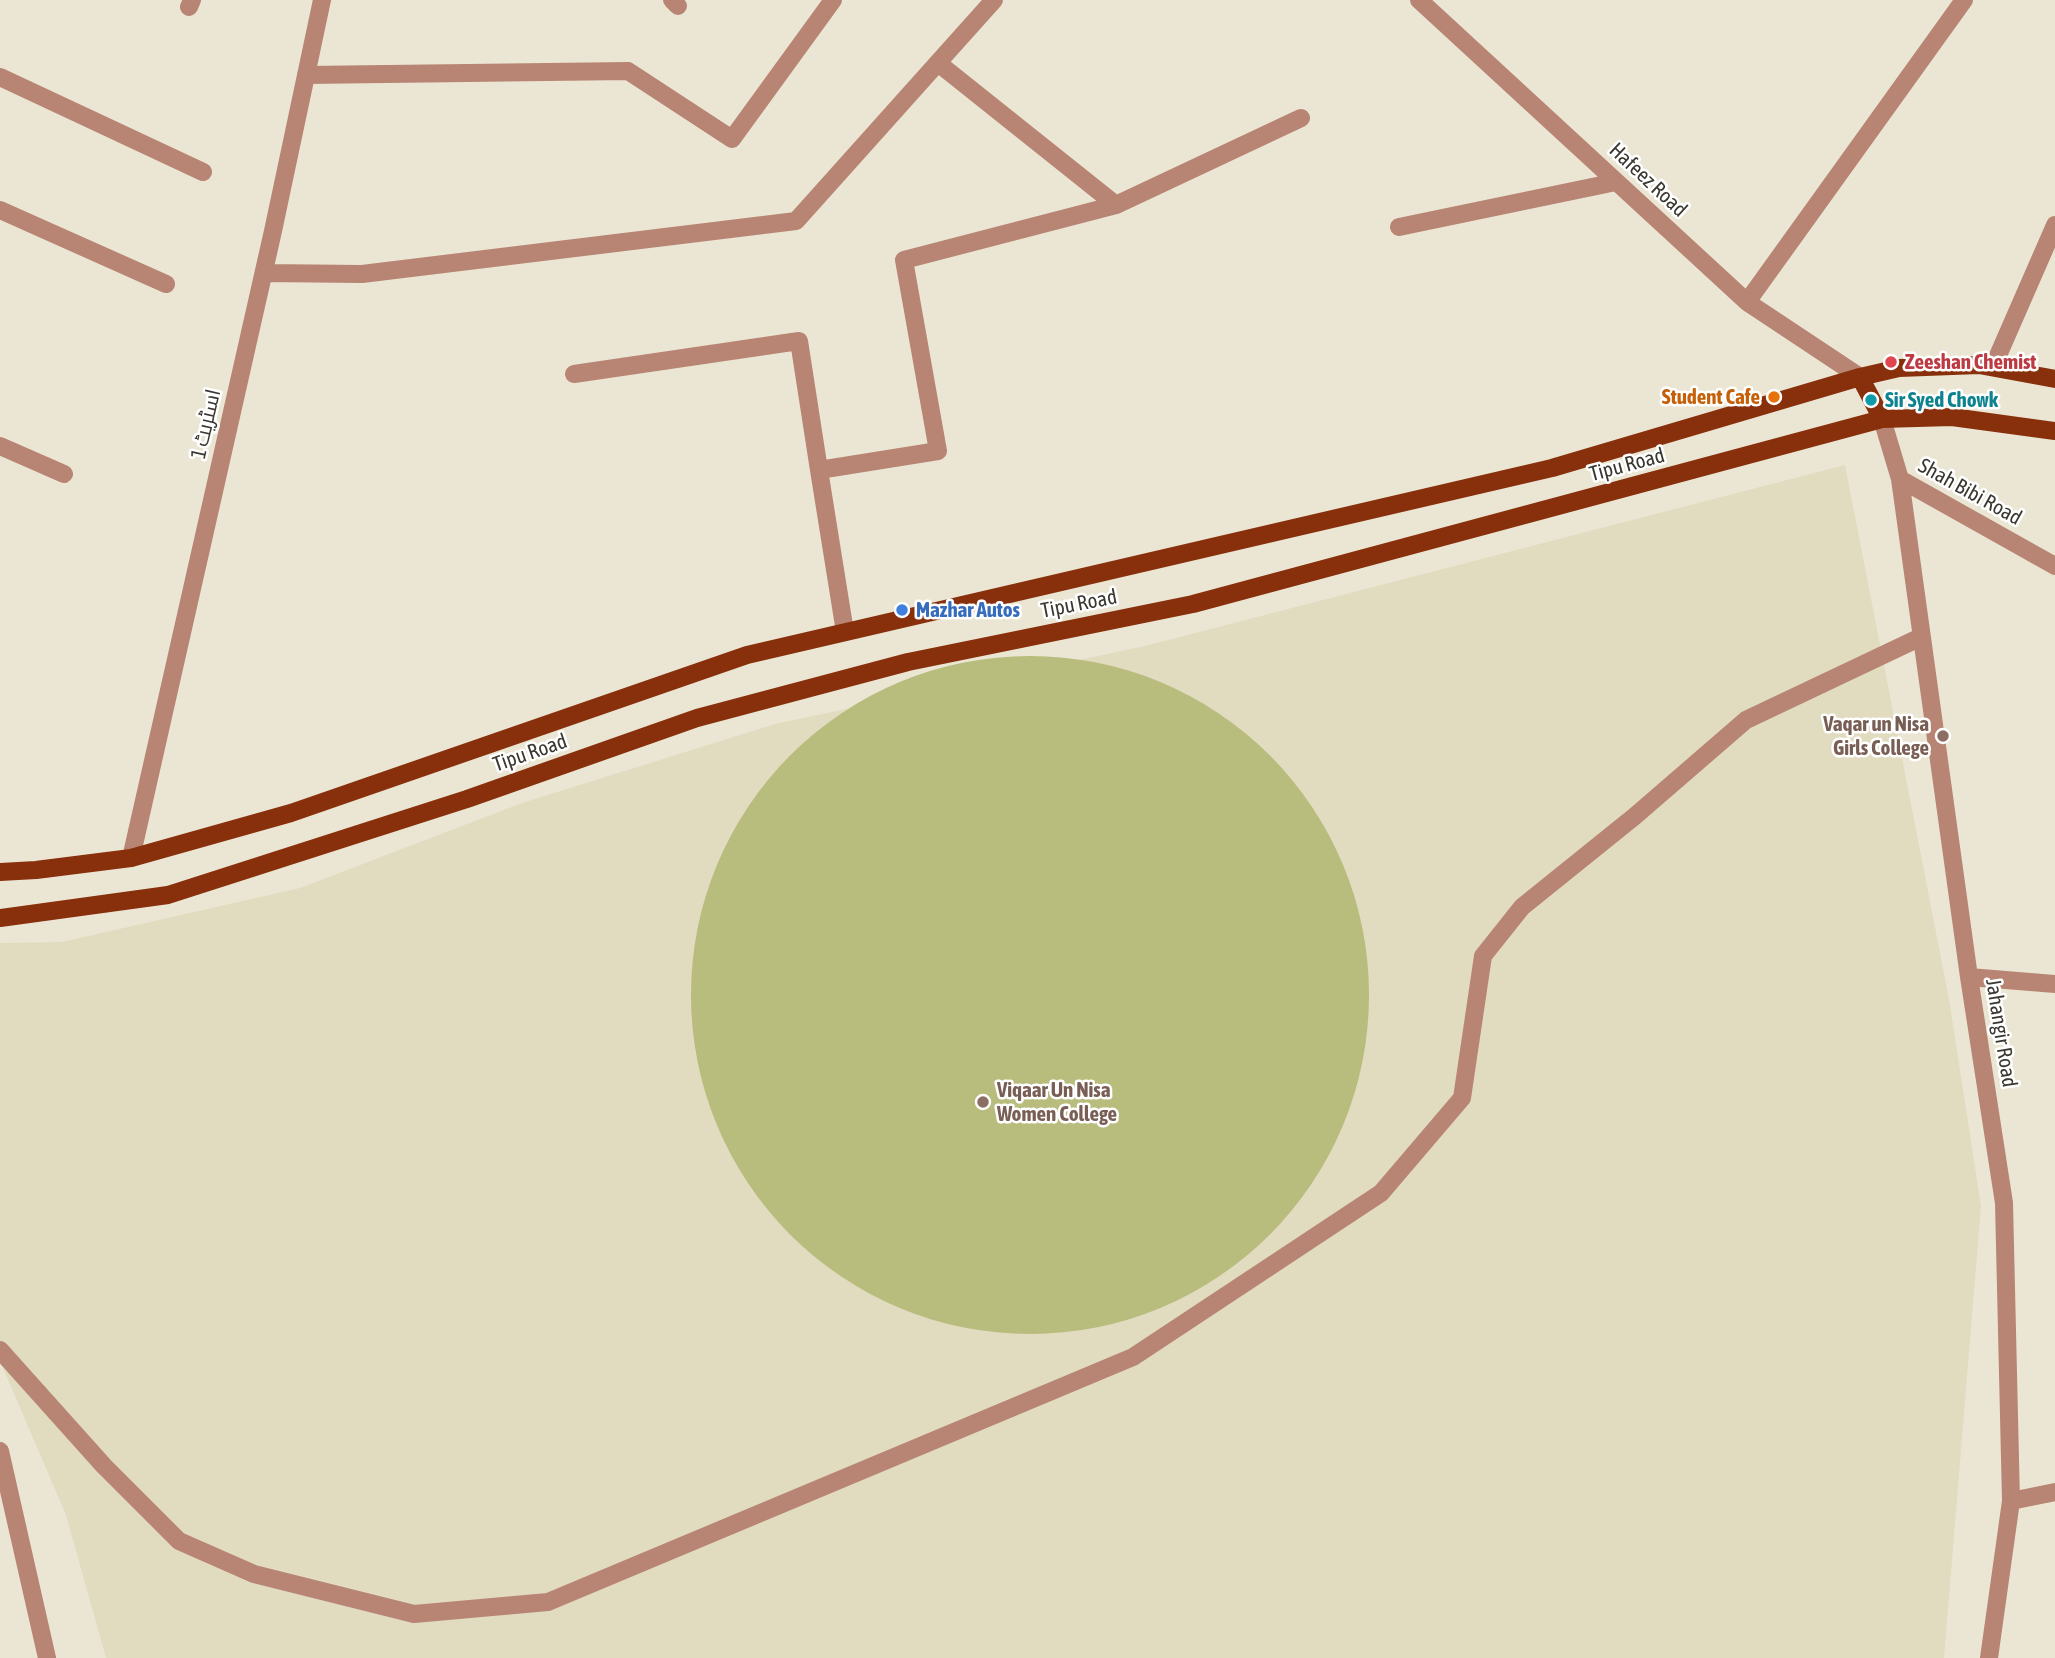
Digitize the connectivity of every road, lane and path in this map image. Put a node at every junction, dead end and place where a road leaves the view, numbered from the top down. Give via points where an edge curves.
1 (322, 0) edge
2 (833, 0) edge
3 (994, 0) edge
4 (1964, 0) edge
5 (1428, 3) edge
6 (938, 63) junction
7 (306, 75) junction
8 (0, 77) edge
9 (1301, 118) dead end
10 (203, 172) dead end
11 (1616, 182) junction
12 (1116, 205) junction
13 (0, 210) edge
14 (2055, 225) edge
15 (1399, 227) dead end
16 (264, 273) junction
17 (166, 284) dead end
18 (1747, 302) junction
19 (1993, 367) junction
20 (574, 374) dead end
21 (1860, 377) junction
22 (2055, 379) edge
23 (1882, 419) junction
24 (2055, 431) edge
25 (0, 446) edge
26 (819, 470) junction
27 (65, 474) dead end
28 (1900, 479) junction
29 (2055, 566) edge
30 (845, 632) junction
31 (1921, 637) junction
32 (131, 858) junction
33 (0, 872) edge
34 (0, 918) edge
35 (1969, 977) junction
36 (2055, 984) edge
37 (0, 1350) edge
38 (0, 1451) edge
39 (2055, 1492) edge
40 (2011, 1501) junction
41 (47, 1658) edge
42 (1989, 1658) edge

1 - 7 street, اسٹریٹ 1
2 - 7 street via 732,139 628,71
3 - 6 street
4 - 18 street
5 - 11 street, Hafeez Road
6 - 12 street
6 - 16 street via 796,221 362,274
7 - 16 street, اسٹریٹ 1
8 - 10 street
9 - 12 street
11 - 15 street
11 - 18 street, Hafeez Road
12 - 26 street via 904,260 938,451
13 - 17 street
14 - 19 street
16 - 32 street, اسٹریٹ 1
18 - 21 street, Hafeez Road
19 - 21 main road via 1899,368
19 - 22 main road
20 - 26 street via 799,341
21 - 23 main road
21 - 30 main road via 1552,468
23 - 24 main road, Tipu Road via 1952,418
23 - 28 street, Jahangir Road
23 - 34 main road, Tipu Road via 1193,604 908,662 697,718 467,799 168,895
25 - 27 street
26 - 30 street
28 - 29 street, Shah Bibi Road
28 - 31 street, Jahangir Road
30 - 32 main road via 747,655 292,813
31 - 35 street, Jahangir Road
31 - 37 street via 1746,720 1522,907 1483,956 1462,1098 1381,1192 1133,1357 548,1602 414,1614 254,1574 179,1541
32 - 33 main road
35 - 36 street
35 - 40 street, Jahangir Road via 2004,1203
38 - 41 street
39 - 40 street
40 - 42 street, Jahangir Road

